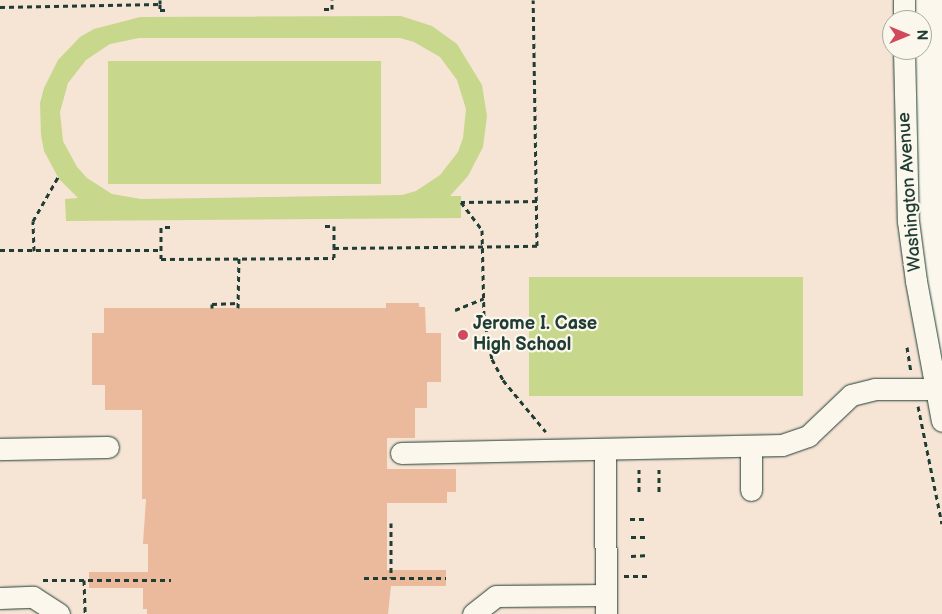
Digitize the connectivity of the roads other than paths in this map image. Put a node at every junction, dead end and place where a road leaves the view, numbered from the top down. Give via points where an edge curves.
1 (904, 60) edge
2 (935, 389) junction
3 (942, 421) edge
4 (108, 447) dead end
5 (751, 448) junction
6 (0, 449) edge
7 (605, 449) junction
8 (401, 453) dead end
9 (751, 490) dead end
10 (0, 598) edge
11 (606, 604) edge
12 (59, 614) edge
13 (473, 614) edge

1 - 2 street, Washington Avenue via 908,221
2 - 3 street, Washington Avenue
2 - 5 street via 875,388 851,395 808,436 782,445
4 - 6 street
5 - 7 street
5 - 9 street
7 - 8 street
7 - 11 street
10 - 12 street via 33,597
11 - 13 street via 496,596

